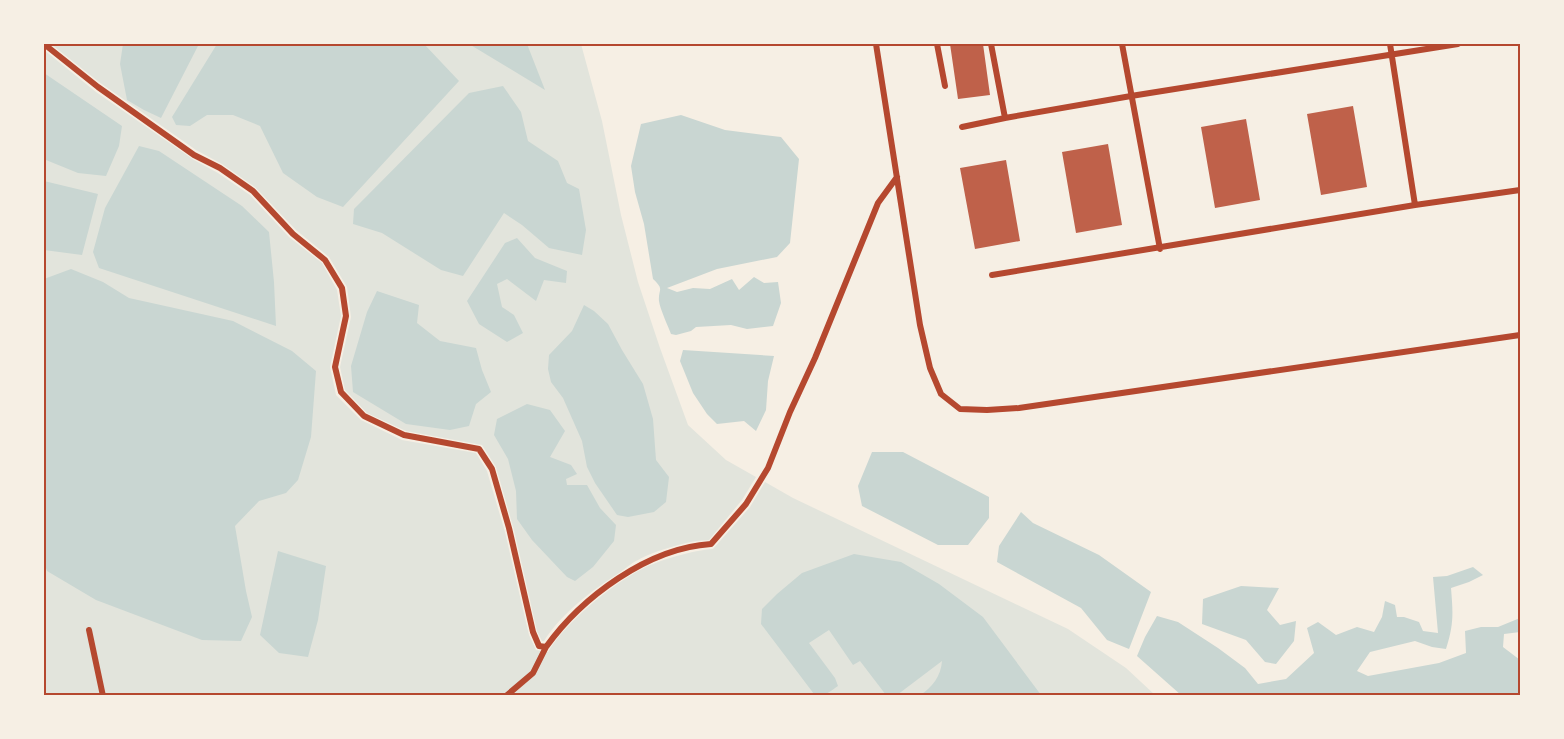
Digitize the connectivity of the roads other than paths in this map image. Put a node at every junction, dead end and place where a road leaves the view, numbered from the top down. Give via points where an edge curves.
1 (44, 44) edge
2 (876, 44) edge
3 (937, 44) edge
4 (991, 44) edge
5 (1122, 44) edge
6 (1389, 44) edge
7 (1458, 44) edge
8 (1391, 54) junction
9 (945, 86) dead end
10 (1131, 96) junction
11 (1005, 118) junction
12 (962, 127) dead end
13 (897, 177) junction
14 (1521, 190) edge
15 (1415, 205) junction
16 (1160, 249) junction
17 (992, 275) dead end
18 (1521, 335) edge
19 (89, 630) dead end
20 (546, 646) junction
21 (104, 696) edge
22 (506, 696) edge

1 - 20 street via 194,155 253,191 293,234 325,260 342,288 346,316 335,367 341,392 363,416 404,435 478,449 492,469 533,632 539,646
2 - 13 street
3 - 9 street
4 - 11 street
5 - 10 street
6 - 8 street
7 - 8 street
8 - 10 street
8 - 15 street
10 - 11 street
10 - 16 street
11 - 12 street
13 - 18 street via 930,368 941,394 960,409 1019,408
13 - 20 street via 878,203 768,468 746,504 711,544 640,564 609,585 556,632
14 - 15 street
15 - 16 street
16 - 17 street
19 - 21 street
20 - 22 street via 533,673

